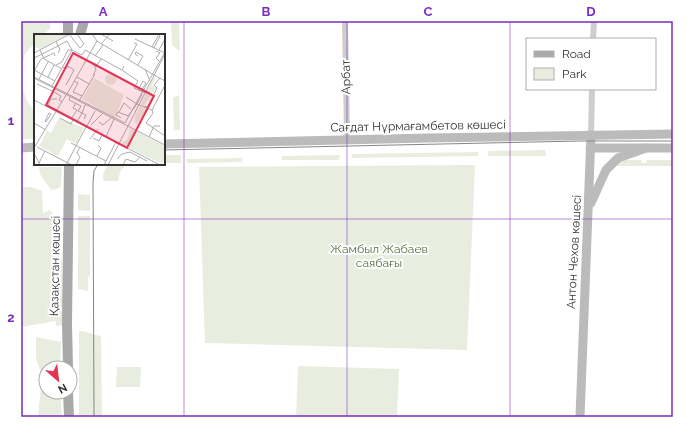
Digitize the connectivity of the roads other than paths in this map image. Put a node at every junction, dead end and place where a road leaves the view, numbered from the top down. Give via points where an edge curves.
1 (68, 21) edge
2 (84, 21) edge
3 (345, 21) edge
4 (594, 21) edge
5 (68, 34) edge
6 (80, 34) edge
7 (593, 38) edge
8 (592, 90) edge
9 (347, 134) dead end
10 (673, 134) edge
11 (591, 135) junction
12 (165, 144) edge
13 (21, 148) edge
14 (34, 148) edge
15 (590, 148) junction
16 (646, 148) junction
17 (673, 148) edge
18 (69, 165) edge
19 (589, 208) junction
20 (68, 360) edge
21 (68, 400) edge
22 (69, 417) edge
23 (580, 417) edge

1 - 5 main road
2 - 6 main road
3 - 9 street, Арбат
4 - 7 street
8 - 11 street, Антон Чехов көшесі
10 - 11 main road, Сағдат Нұрмағамбетов көшесі
11 - 12 main road, Сағдат Нұрмағамбетов көшесі
11 - 15 main road, Антон Чехов көшесі
13 - 14 main road
15 - 16 main road
15 - 19 main road, Антон Чехов көшесі
16 - 17 main road
16 - 19 main road via 618,158 606,170
18 - 20 main road, Қазақстан көшесі
19 - 23 main road, Антон Чехов көшесі
21 - 22 main road

